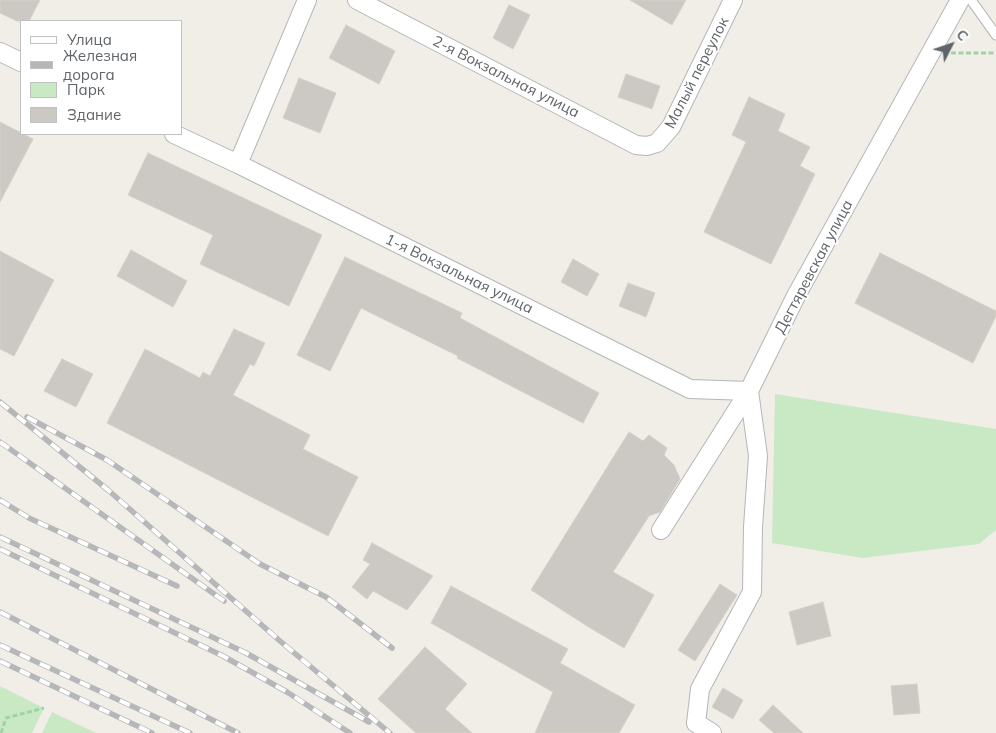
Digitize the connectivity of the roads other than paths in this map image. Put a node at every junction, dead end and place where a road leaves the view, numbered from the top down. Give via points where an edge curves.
1 (307, 0) edge
2 (357, 0) edge
3 (733, 0) edge
4 (960, 0) edge
5 (971, 0) edge
6 (996, 35) edge
7 (0, 52) edge
8 (20, 62) edge
9 (176, 135) edge
10 (657, 143) joint
11 (238, 164) junction
12 (749, 391) junction
13 (661, 530) dead end
14 (693, 728) edge
15 (712, 733) edge

1 - 11 street
2 - 10 street, 2-я Вокзальная улица via 636,145
3 - 10 street, Малый переулок via 671,127
4 - 12 street, Дегтяревская улица via 798,294
5 - 6 lane
7 - 8 street
9 - 11 street, 1-я Вокзальная улица
11 - 12 street, 1-я Вокзальная улица via 690,389
12 - 13 street, Дегтяревская улица
12 - 14 street via 758,456 752,526 752,592 700,689
14 - 15 street

